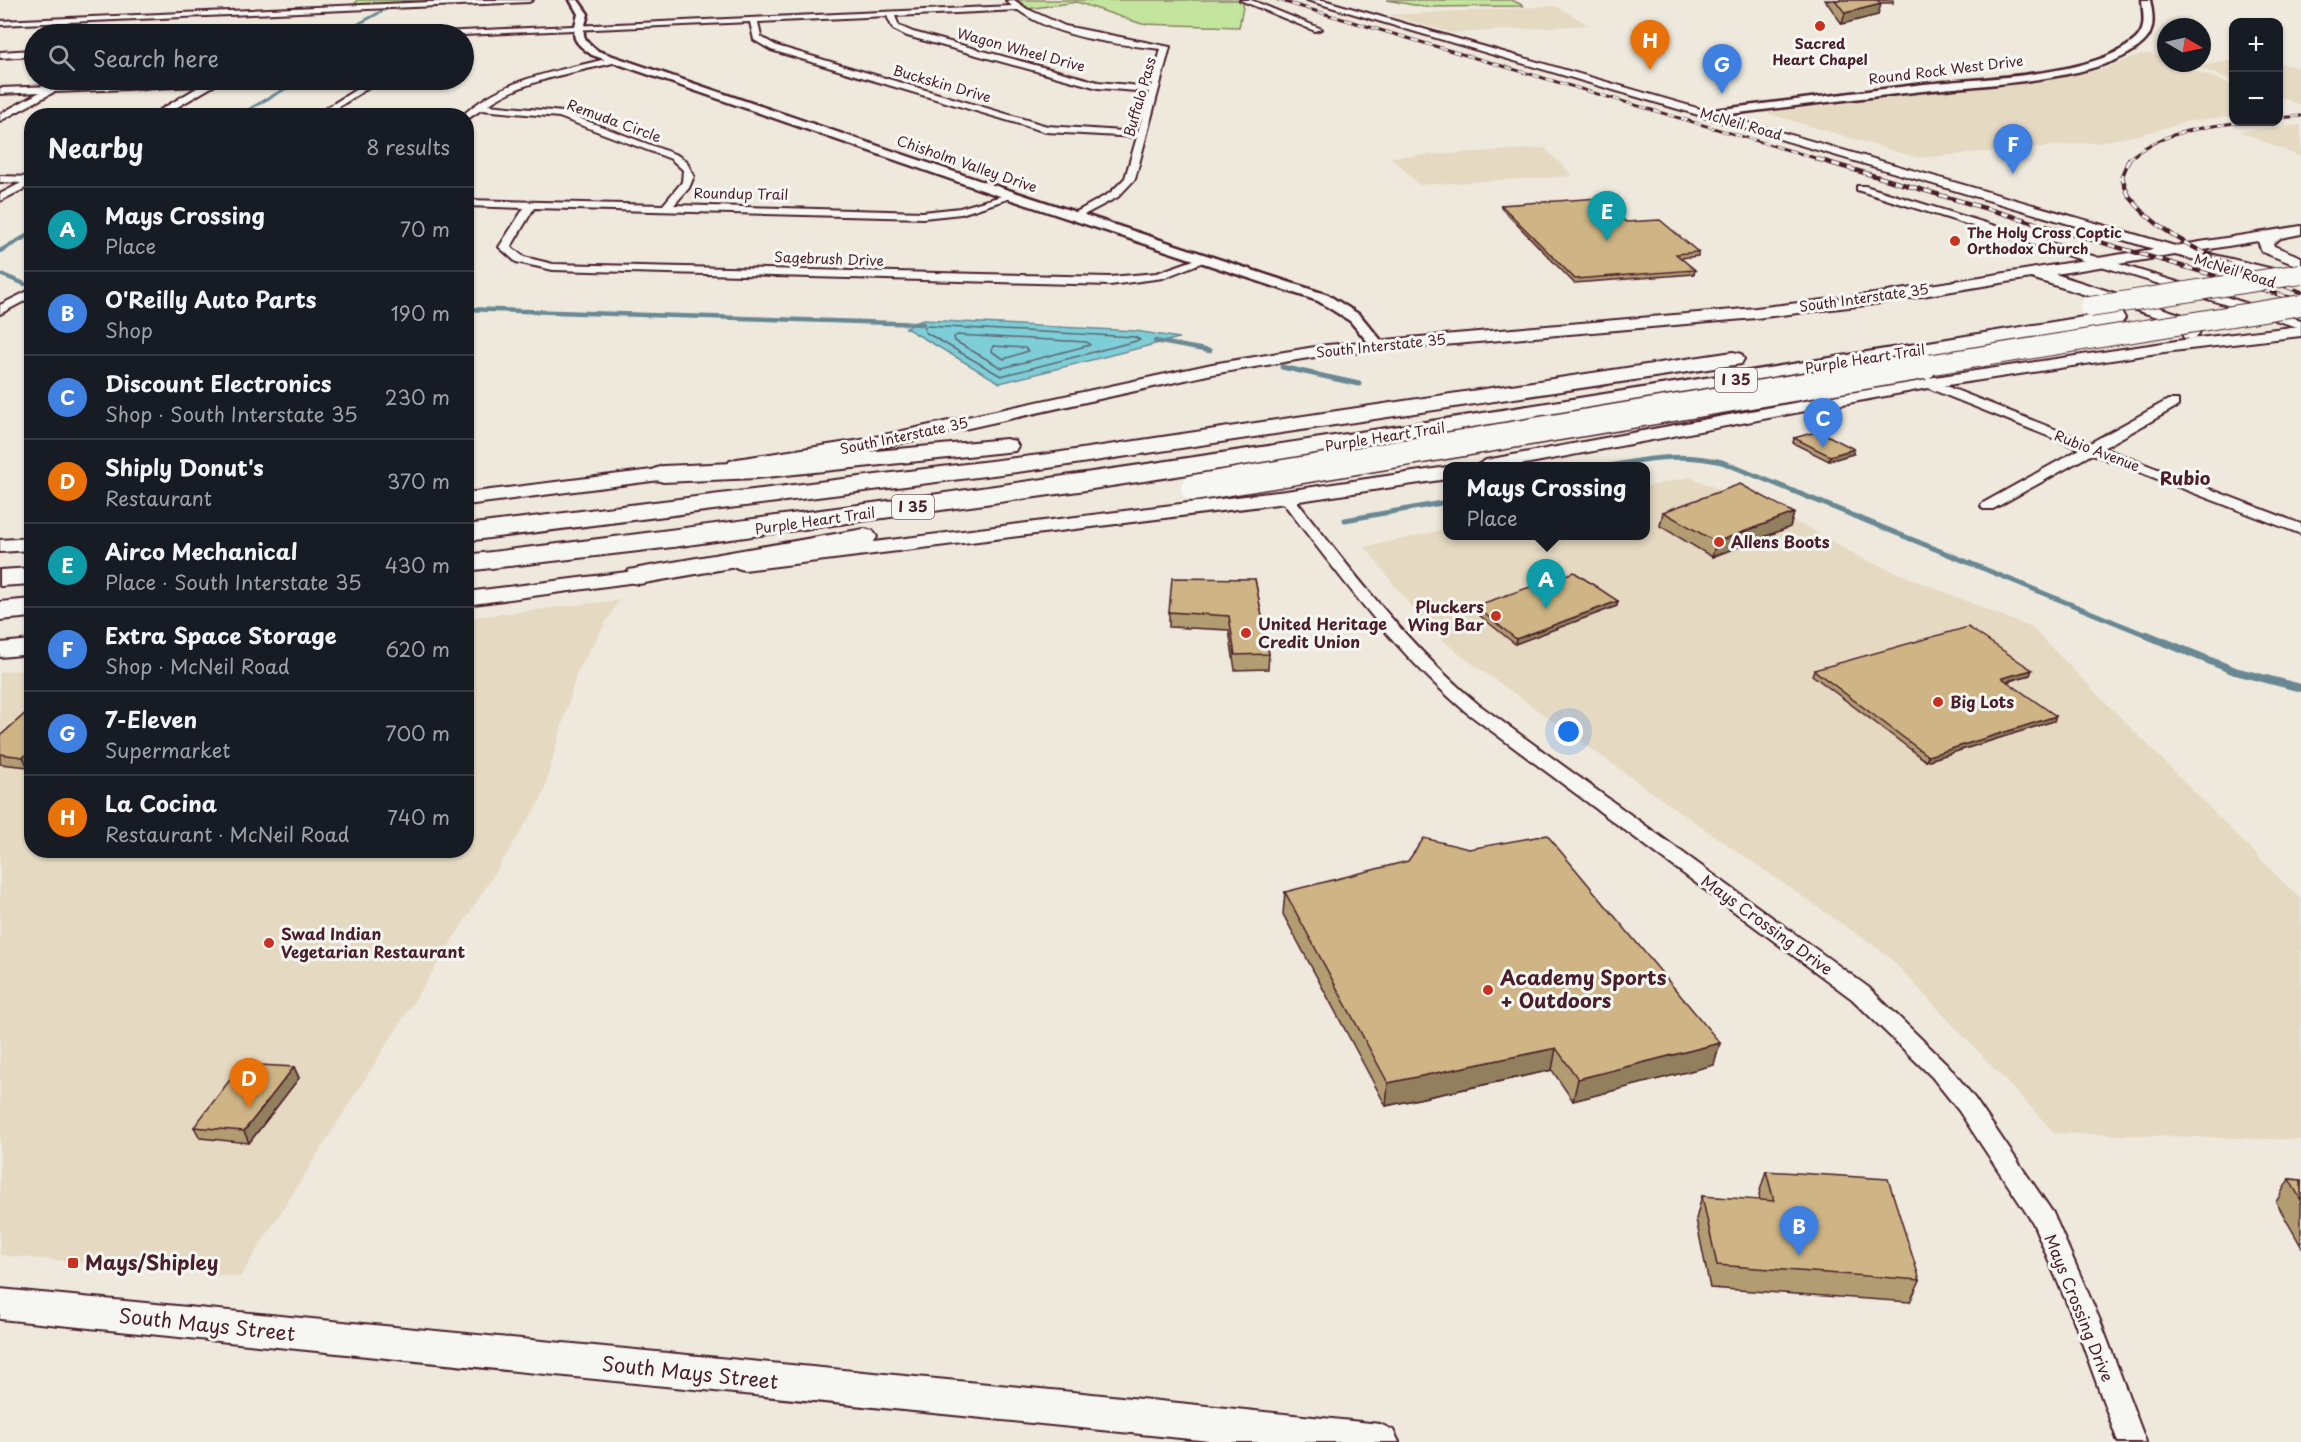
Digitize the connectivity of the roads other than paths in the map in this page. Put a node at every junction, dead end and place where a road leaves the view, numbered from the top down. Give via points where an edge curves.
1 (294, 0) edge
2 (529, 0) edge
3 (574, 0) edge
4 (1009, 0) edge
5 (1244, 0) edge
6 (1312, 0) edge
7 (2146, 0) edge
8 (1017, 8) junction
9 (285, 11) junction
10 (890, 14) junction
11 (754, 20) junction
12 (0, 23) edge
13 (580, 28) junction
14 (1317, 29) dead end
15 (474, 33) edge
16 (24, 54) edge
17 (0, 55) edge
18 (614, 60) junction
19 (26, 90) edge
20 (51, 90) edge
21 (200, 90) edge
22 (360, 90) edge
23 (1155, 90) junction
24 (0, 91) edge
25 (480, 107) junction
26 (168, 108) edge
27 (331, 108) edge
28 (474, 111) edge
29 (1706, 114) junction
30 (0, 118) edge
31 (1143, 135) junction
32 (0, 179) edge
33 (24, 180) edge
34 (24, 185) edge
35 (1862, 188) dead end
36 (1012, 196) junction
37 (0, 198) edge
38 (474, 203) edge
39 (532, 204) junction
40 (667, 207) junction
41 (1074, 216) junction
42 (2301, 230) edge
43 (2278, 233) junction
44 (2170, 249) junction
45 (1205, 259) junction
46 (2097, 261) junction
47 (2301, 262) edge
48 (2301, 274) edge
49 (2018, 275) junction
50 (2301, 280) edge
51 (2301, 290) edge
52 (24, 296) edge
53 (2301, 305) edge
54 (0, 310) edge
55 (2301, 315) edge
56 (2301, 324) edge
57 (2301, 331) edge
58 (2167, 341) junction
59 (1378, 345) junction
60 (1928, 383) junction
61 (2173, 403) dead end
62 (1345, 416) junction
63 (1359, 442) junction
64 (2091, 448) junction
65 (1507, 462) edge
66 (663, 474) junction
67 (1443, 474) edge
68 (1286, 497) junction
69 (474, 498) edge
70 (1988, 506) dead end
71 (2301, 529) edge
72 (474, 532) edge
73 (24, 544) edge
74 (0, 546) edge
75 (474, 562) edge
76 (24, 576) edge
77 (639, 576) junction
78 (0, 578) edge
79 (474, 598) edge
80 (24, 609) edge
81 (0, 611) edge
82 (24, 648) edge
83 (0, 650) edge
84 (0, 1304) edge
85 (1380, 1442) edge
86 (2132, 1442) edge

1 - 9 street
2 - 9 street
3 - 13 street, Chisholm Valley Drive via 583,14
4 - 8 street, Buffalo Pass
5 - 14 street
6 - 29 main road, McNeil Road
7 - 29 street, Round Rock West Drive via 2149,23 2145,35 2128,50 2090,64
8 - 10 street
8 - 23 street, Buffalo Pass via 1044,21 1107,38 1166,47
9 - 12 street
10 - 11 street
10 - 23 street, Wagon Wheel Drive via 896,27 910,34 1098,85
11 - 13 street
11 - 31 street, Buckskin Drive via 754,34 762,43 1046,129
13 - 15 street
13 - 18 street, Chisholm Valley Drive via 583,46
16 - 17 street
18 - 25 street via 519,84
18 - 36 street, Chisholm Valley Drive
19 - 24 street
20 - 30 street
21 - 26 street
22 - 27 street
23 - 31 street, Buffalo Pass
25 - 28 street
25 - 40 street, Remuda Circle via 560,114 674,157 686,165 690,174
29 - 44 main road, McNeil Road
31 - 41 street, Buffalo Pass via 1128,182 1114,195
32 - 33 street
34 - 37 street
35 - 46 street
36 - 40 street, Roundup Trail via 961,211 923,214
36 - 41 street, Chisholm Valley Drive
38 - 39 street, Roundup Trail
39 - 40 street, Roundup Trail
39 - 45 street, Sagebrush Drive via 505,247 522,260 553,267 1110,281 1159,276
41 - 45 street, Chisholm Valley Drive
42 - 43 main road, South Interstate 35
43 - 44 main road, South Interstate 35
43 - 47 main road via 2265,242 2267,249
44 - 46 main road, South Interstate 35
44 - 50 main road, McNeil Road
44 - 51 main road, McNeil Road via 2210,265
45 - 59 street, Chisholm Valley Drive via 1330,302 1355,318
46 - 49 main road, South Interstate 35
46 - 56 street
48 - 62 highway, Purple Heart Trail / I 35, bridge
49 - 58 main road via 2051,278 2180,319 2193,330 2188,336
49 - 59 main road, South Interstate 35 via 1874,299 1756,313
51 - 63 highway, Purple Heart Trail / I 35
52 - 54 street
53 - 77 highway, bridge via 1922,364 1475,444 830,542
55 - 58 highway
57 - 58 main road
58 - 60 main road
58 - 63 highway via 1773,396
59 - 66 main road, South Interstate 35 via 1212,369 861,446
60 - 64 street, Rubio Avenue
60 - 65 main road
61 - 64 street
62 - 66 highway via 848,462
62 - 72 highway, Purple Heart Trail / I 35 via 886,483
63 - 75 highway, Purple Heart Trail / I 35 via 817,522
64 - 70 street
64 - 71 street, Rubio Avenue
66 - 69 main road, South Interstate 35
67 - 68 main road
68 - 77 main road
68 - 86 street, Mays Crossing Drive via 1386,625 1439,680 1860,993 1940,1071 1981,1124 2044,1221 2086,1318
73 - 74 main road
76 - 78 highway
77 - 79 main road
80 - 81 highway
82 - 83 main road
84 - 85 main road, South Mays Street

